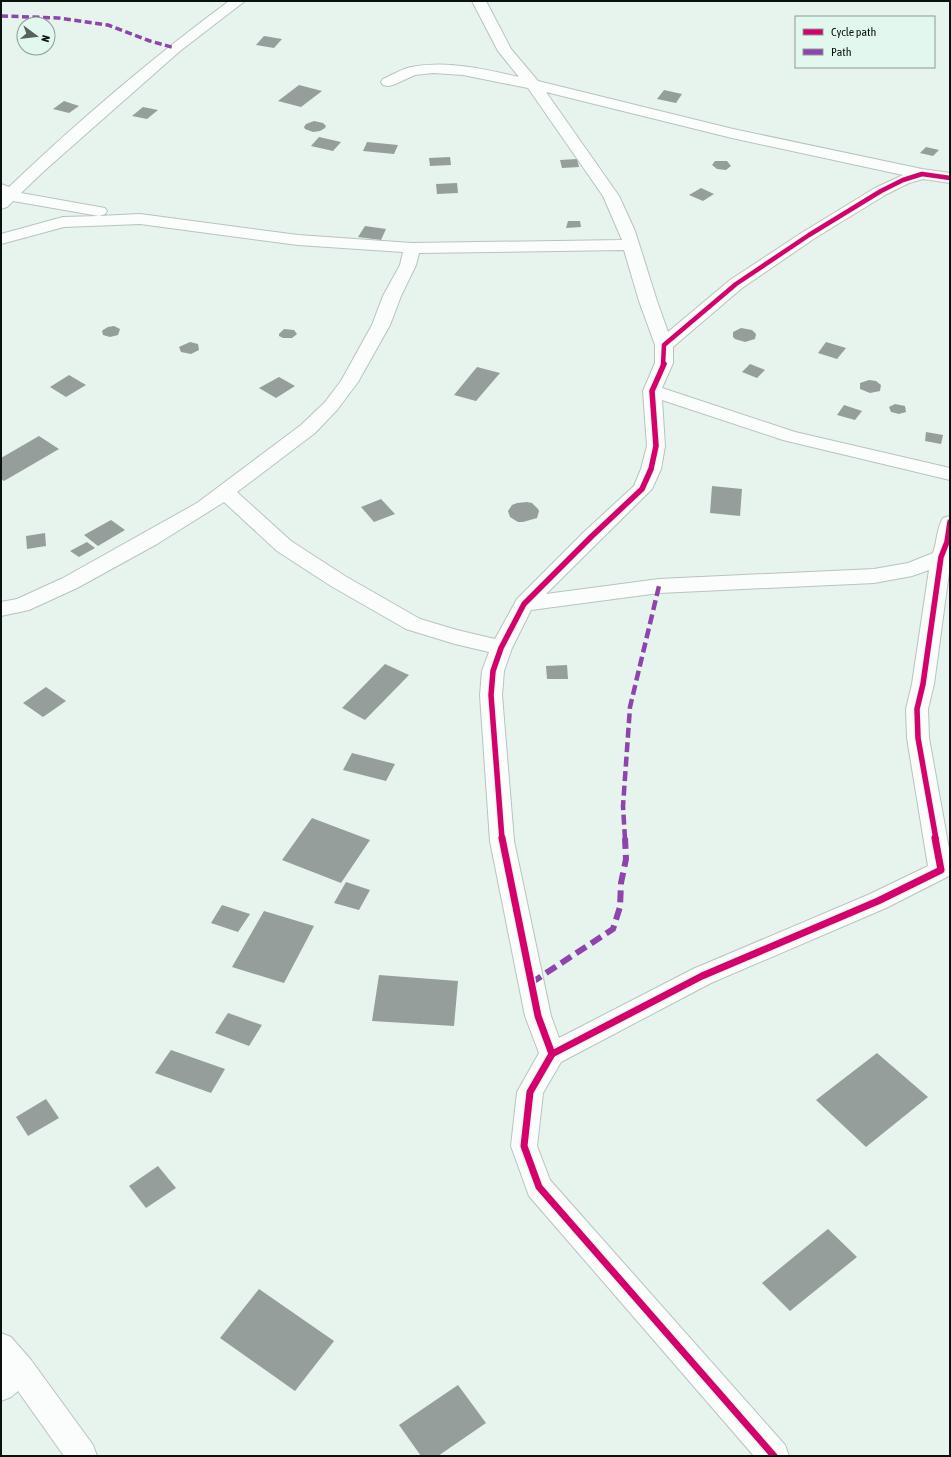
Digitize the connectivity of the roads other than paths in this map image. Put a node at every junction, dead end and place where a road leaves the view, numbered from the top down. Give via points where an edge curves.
1 (238, 1) edge
2 (479, 1) edge
3 (388, 82) dead end
4 (534, 86) junction
5 (922, 174) junction
6 (950, 178) edge
7 (4, 196) edge
8 (140, 219) junction
9 (1, 239) edge
10 (631, 245) junction
11 (412, 248) junction
12 (664, 345) junction
13 (652, 391) junction
14 (950, 474) edge
15 (225, 492) junction
16 (950, 522) edge
17 (946, 546) edge
18 (524, 604) junction
19 (1, 609) edge
20 (501, 648) junction
21 (946, 870) edge
22 (552, 1054) junction
23 (1, 1347) edge
24 (11, 1378) edge
25 (82, 1456) edge
26 (774, 1456) edge

1 - 7 street via 175,48
2 - 4 street via 505,52
3 - 4 street via 412,71 434,69 477,73
4 - 5 street via 630,107 732,134
4 - 10 street via 611,196
5 - 6 street
5 - 12 street via 881,191 748,276
7 - 8 street
8 - 9 street via 63,222
8 - 11 street via 298,240
10 - 11 street
10 - 12 street
11 - 15 street via 408,265 381,325 349,382 331,406 308,429
12 - 13 street via 664,363
13 - 14 street via 790,436
13 - 18 street via 656,446 651,469 642,489
15 - 19 street via 150,539 70,583 22,605
15 - 20 street via 284,546 338,581 413,624
16 - 17 street
17 - 18 street via 912,570 874,576 659,586
17 - 21 street via 917,709 918,738
18 - 20 street
20 - 22 street via 493,671 491,695 502,841 538,1016
21 - 22 street via 702,976
22 - 26 street via 530,1092 524,1146 539,1187
23 - 24 street
24 - 25 street

